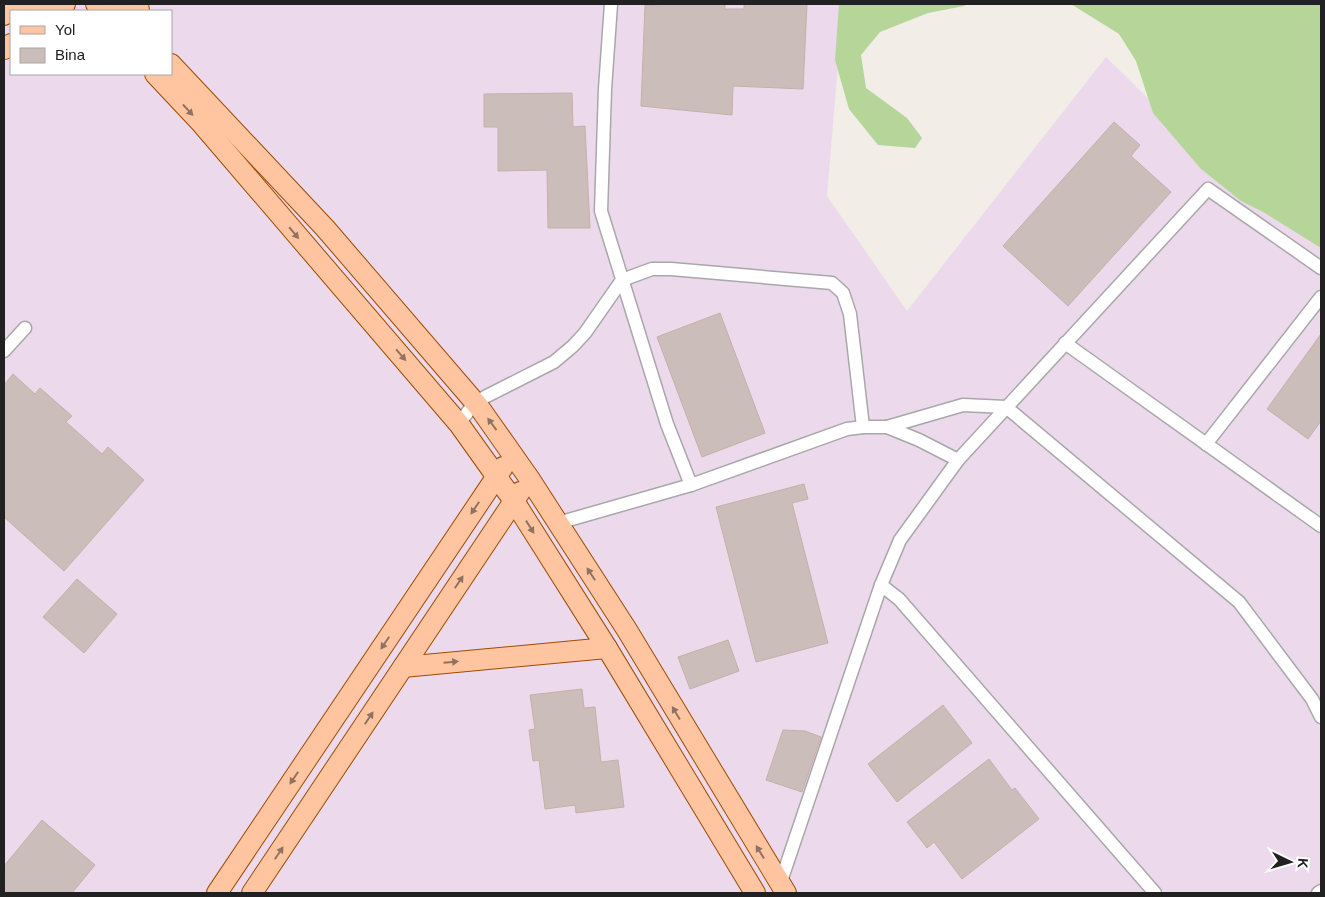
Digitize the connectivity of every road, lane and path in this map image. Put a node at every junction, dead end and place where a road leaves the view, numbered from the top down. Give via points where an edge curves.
1 (610, 4) edge
2 (172, 65) edge
3 (156, 75) edge
4 (1321, 268) edge
5 (622, 280) junction
6 (1321, 297) edge
7 (25, 328) dead end
8 (1065, 343) junction
9 (4, 351) edge
10 (475, 402) junction
11 (1006, 407) junction
12 (459, 424) junction
13 (886, 426) junction
14 (863, 427) junction
15 (1206, 444) junction
16 (512, 453) junction
17 (958, 460) junction
18 (496, 476) junction
19 (529, 478) junction
20 (691, 485) junction
21 (514, 500) junction
22 (558, 523) junction
23 (1321, 526) edge
24 (881, 585) junction
25 (607, 648) junction
26 (403, 667) junction
27 (1321, 717) edge
28 (783, 888) edge
29 (1321, 891) edge
30 (217, 893) edge
31 (252, 893) edge
32 (755, 893) edge
33 (1155, 893) edge
34 (1318, 893) edge

1 - 5 street via 601,211
2 - 10 main road via 325,228
3 -> 12 main road via 202,124
4 - 8 street via 1208,188
5 - 10 street via 585,333 554,362
5 - 14 street via 652,269 671,269 832,283 843,293 850,314
5 - 20 street via 667,424
6 - 15 street
7 - 9 street
8 - 11 street
8 - 15 street
10 - 12 street
16 -> 10 main road
11 - 13 street via 963,405
11 - 17 street
11 - 27 street via 1239,602 1312,698
12 - 18 main road
13 - 14 street
13 - 17 street
14 - 20 street via 847,429
15 - 23 street
16 - 18 main road
16 - 19 main road
17 - 24 street via 900,540
18 - 21 main road
18 -> 30 main road
19 - 21 main road
19 - 22 main road
20 - 22 street
21 -> 25 main road
26 -> 21 main road
28 -> 22 main road via 627,630
24 - 28 street
24 - 33 street via 899,599
26 -> 25 main road
25 - 32 main road
31 -> 26 main road
29 - 34 street

